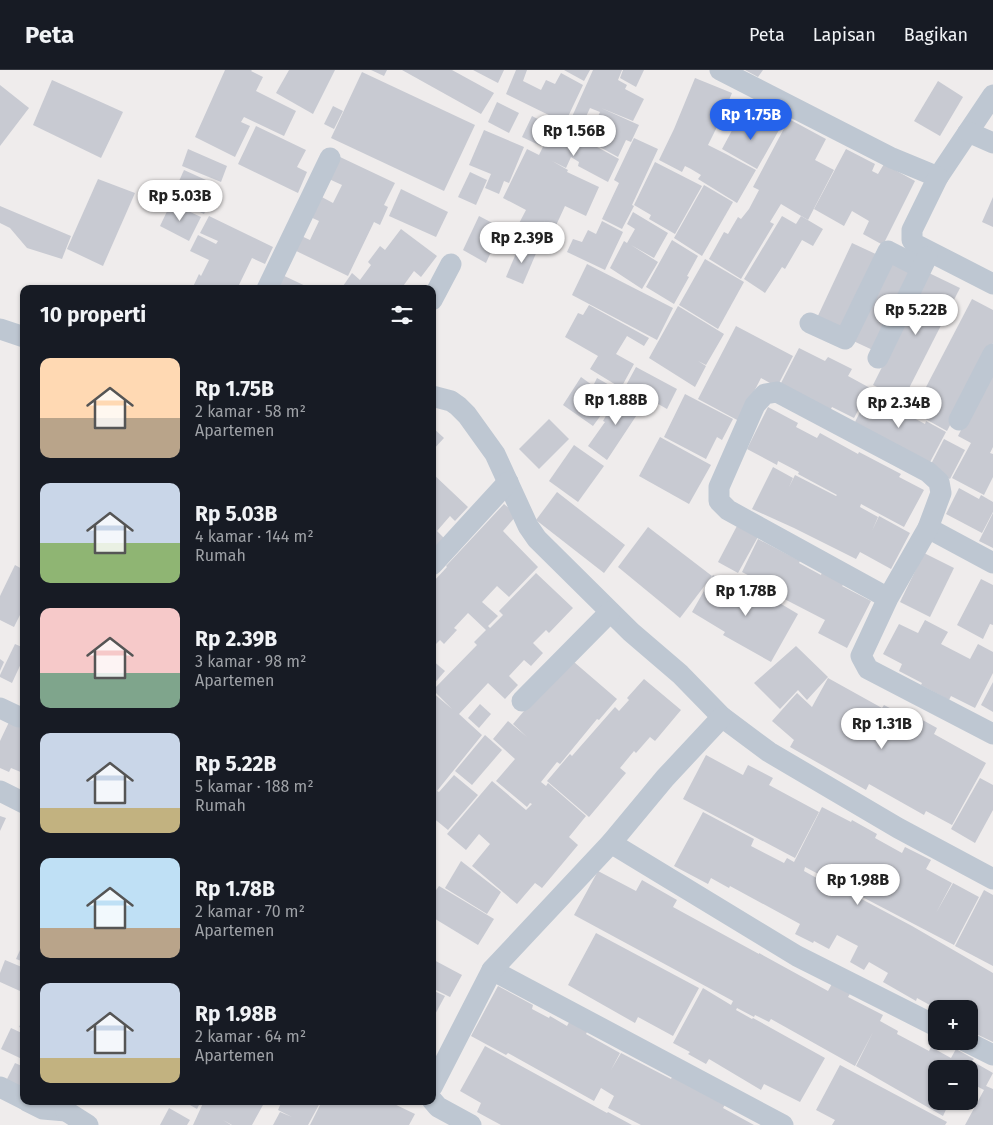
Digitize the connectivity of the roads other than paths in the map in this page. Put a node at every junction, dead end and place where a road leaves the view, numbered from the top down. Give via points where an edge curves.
1 (720, 70) edge
2 (993, 95) edge
3 (968, 132) junction
4 (993, 143) edge
5 (330, 158) dead end
6 (938, 177) junction
7 (925, 260) junction
8 (451, 264) dead end
9 (993, 284) edge
10 (269, 285) edge
11 (436, 292) edge
12 (810, 323) dead end
13 (0, 329) edge
14 (20, 336) edge
15 (993, 354) edge
16 (878, 358) dead end
17 (436, 397) edge
18 (959, 420) dead end
19 (508, 482) junction
20 (928, 528) junction
21 (436, 561) edge
22 (993, 563) edge
23 (888, 598) junction
24 (610, 612) junction
25 (522, 701) dead end
26 (0, 708) edge
27 (19, 717) dead end
28 (722, 717) junction
29 (993, 734) edge
30 (0, 791) edge
31 (20, 800) edge
32 (611, 843) junction
33 (993, 879) edge
34 (492, 970) junction
35 (928, 1022) edge
36 (978, 1047) edge
37 (993, 1055) edge
38 (436, 1079) edge
39 (0, 1087) edge
40 (20, 1097) edge
41 (36, 1105) edge
42 (436, 1105) edge
43 (65, 1106) edge
44 (88, 1125) edge
45 (471, 1125) edge
46 (783, 1125) edge

1 - 6 street via 892,158
2 - 3 street
3 - 4 street
3 - 6 street
5 - 10 street
6 - 7 street via 912,236
7 - 9 street
7 - 12 street via 888,252 845,339
7 - 16 street
8 - 11 street
13 - 14 street
15 - 18 street
17 - 19 street via 451,401 467,415 495,454
19 - 21 street
19 - 24 street via 537,539
20 - 22 street
20 - 23 street
20 - 23 street via 940,493 939,482 928,472 777,392 765,394 755,406 719,487 719,501 728,510
23 - 29 street via 862,656 868,669
24 - 25 street
24 - 28 street via 680,674
26 - 27 street
28 - 32 street
28 - 33 street via 769,752
30 - 31 street
32 - 34 street
32 - 35 street via 797,956
34 - 38 street
34 - 46 street
36 - 37 street
39 - 40 street
41 - 43 street via 43,1109
42 - 45 street
43 - 44 street

